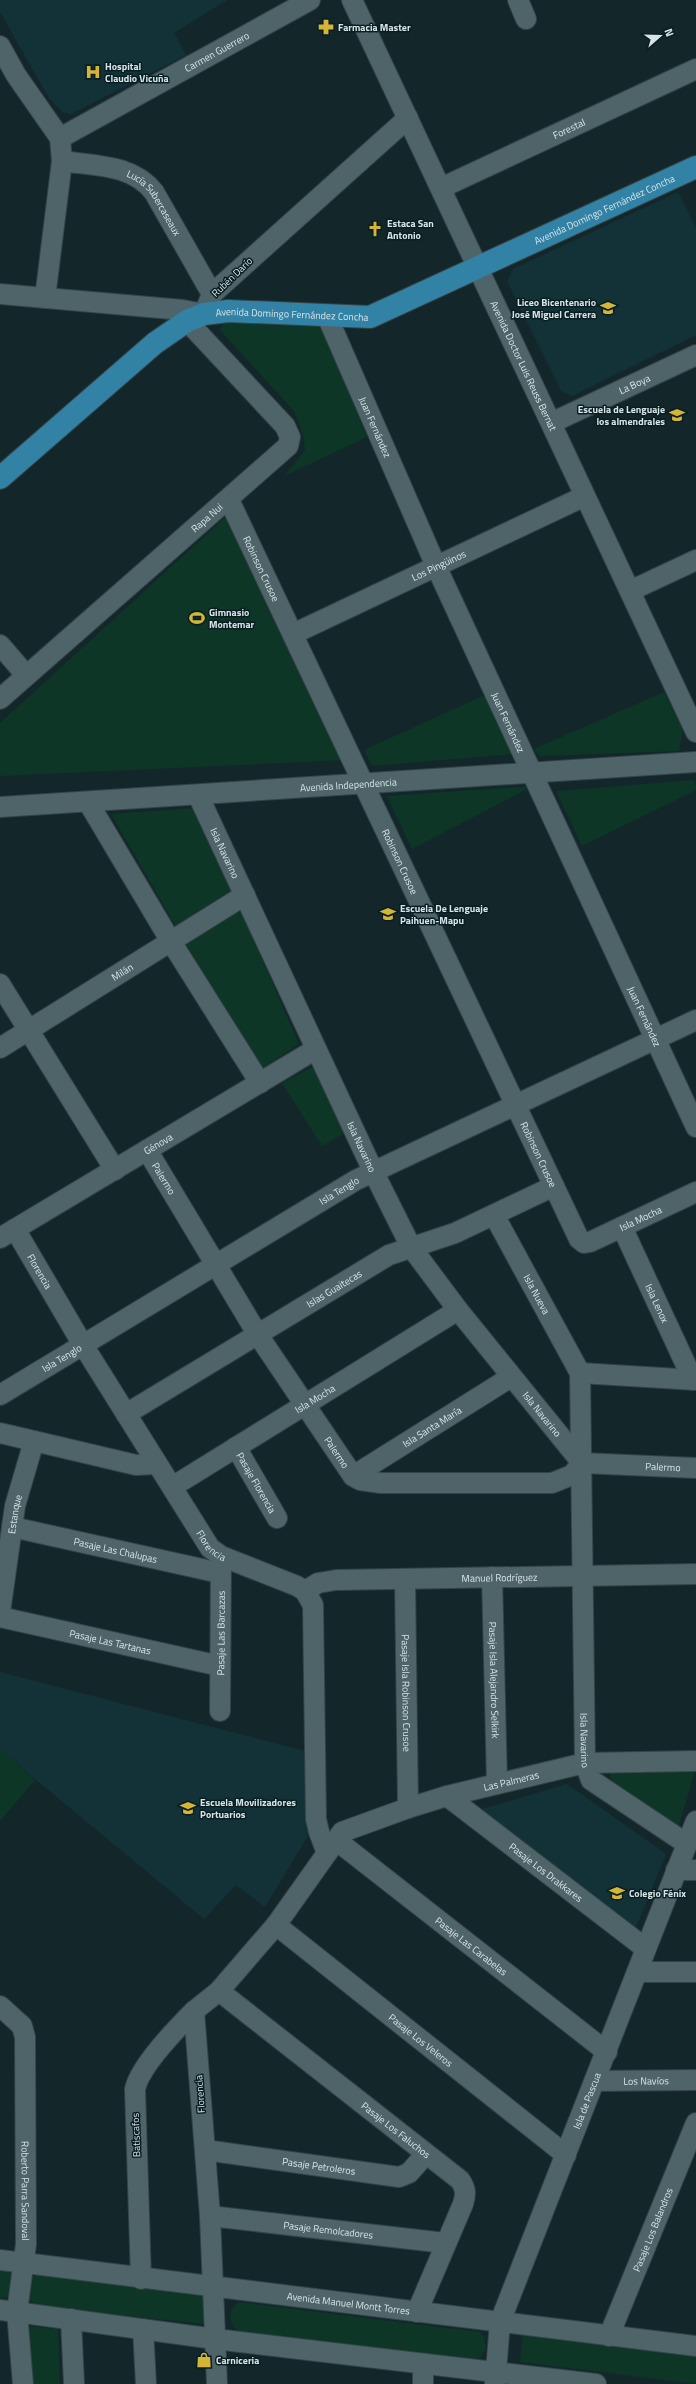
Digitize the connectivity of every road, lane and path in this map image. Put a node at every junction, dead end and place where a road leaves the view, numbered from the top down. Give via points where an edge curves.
1 (310, 0) edge
2 (352, 0) edge
3 (518, 0) edge
4 (526, 19) dead end
5 (0, 46) edge
6 (696, 69) edge
7 (408, 118) junction
8 (60, 138) junction
9 (62, 161) junction
10 (696, 168) edge
11 (441, 188) junction
12 (478, 268) junction
13 (0, 294) edge
14 (212, 294) junction
15 (45, 298) junction
16 (327, 316) junction
17 (195, 318) junction
18 (696, 355) edge
19 (551, 423) junction
20 (0, 478) edge
21 (585, 496) junction
22 (229, 500) junction
23 (696, 560) edge
24 (436, 566) junction
25 (630, 591) junction
26 (293, 634) junction
27 (0, 645) edge
28 (26, 675) junction
29 (0, 699) edge
30 (696, 732) edge
31 (696, 762) edge
32 (533, 771) junction
33 (365, 785) junction
34 (198, 795) junction
35 (88, 802) junction
36 (0, 807) edge
37 (245, 895) junction
38 (170, 940) junction
39 (0, 984) edge
40 (696, 1020) edge
41 (28, 1030) junction
42 (656, 1039) junction
43 (0, 1048) edge
44 (316, 1049) junction
45 (260, 1083) junction
46 (516, 1105) junction
47 (696, 1127) edge
48 (147, 1150) junction
49 (115, 1170) junction
50 (374, 1173) junction
51 (554, 1186) junction
52 (696, 1192) edge
53 (494, 1215) junction
54 (622, 1227) junction
55 (7, 1234) edge
56 (584, 1243) joint
57 (411, 1247) junction
58 (216, 1264) junction
59 (458, 1310) junction
60 (258, 1335) junction
61 (83, 1345) junction
62 (580, 1373) junction
63 (511, 1376) junction
64 (694, 1380) edge
65 (0, 1395) edge
66 (306, 1404) junction
67 (126, 1414) junction
68 (0, 1433) edge
69 (34, 1441) junction
70 (236, 1447) junction
71 (582, 1463) junction
72 (157, 1464) junction
73 (696, 1468) edge
74 (353, 1476) junction
75 (172, 1487) junction
76 (8, 1505) edge
77 (277, 1518) dead end
78 (12, 1527) junction
79 (221, 1564) junction
80 (696, 1574) edge
81 (583, 1576) junction
82 (492, 1577) junction
83 (405, 1579) junction
84 (305, 1591) junction
85 (0, 1612) edge
86 (0, 1617) edge
87 (220, 1666) junction
88 (220, 1711) dead end
89 (696, 1762) edge
90 (585, 1763) junction
91 (497, 1783) junction
92 (447, 1796) junction
93 (408, 1808) junction
94 (696, 1821) edge
95 (687, 1844) junction
96 (332, 1846) junction
97 (676, 1870) junction
98 (696, 1870) edge
99 (276, 1925) junction
100 (645, 1948) junction
101 (637, 1972) junction
102 (696, 1972) edge
103 (219, 1991) junction
104 (0, 2006) edge
105 (194, 2012) junction
106 (607, 2052) junction
107 (696, 2080) edge
108 (595, 2081) junction
109 (696, 2123) edge
110 (205, 2150) junction
111 (425, 2155) junction
112 (566, 2155) junction
113 (210, 2216) junction
114 (445, 2243) junction
115 (0, 2260) edge
116 (22, 2264) junction
117 (141, 2279) junction
118 (214, 2287) junction
119 (9, 2311) edge
120 (417, 2312) junction
121 (71, 2320) junction
122 (500, 2322) junction
123 (143, 2329) junction
124 (608, 2336) junction
125 (215, 2339) junction
126 (696, 2346) edge
127 (423, 2364) junction
128 (495, 2378) edge
129 (23, 2384) edge
130 (74, 2384) edge
131 (146, 2384) edge
132 (217, 2384) edge
133 (424, 2384) edge
134 (588, 2384) edge

1 - 8 street, Carmen Guerrero
2 - 7 street, Avenida Doctor Luis Reuss Bernat
3 - 4 street
5 - 8 street via 16,75
6 - 11 street, Forestal
7 - 11 street, Avenida Doctor Luis Reuss Bernat
7 - 14 street, Rubén Darío
8 - 9 street
9 - 14 street, Lucía Subercaseaux via 126,171 141,178 154,192
9 - 15 street
10 - 12 main road, Avenida Domingo Fernández Concha
11 - 12 street, Avenida Doctor Luis Reuss Bernat
12 - 16 main road, Avenida Domingo Fernández Concha via 370,317
12 - 19 street, Avenida Doctor Luis Reuss Bernat
13 - 15 street, Avenida Domingo Fernández Concha
14 - 17 street, Rubén Darío
15 - 17 street, Avenida Domingo Fernández Concha via 183,310
16 - 17 main road, Avenida Domingo Fernández Concha via 228,311
16 - 24 street, Juan Fernández
17 - 20 main road via 155,343
17 - 22 street, Rapa Nui via 289,431 288,446
18 - 19 street, La Boya
19 - 21 street, Avenida Doctor Luis Reuss Bernat
21 - 24 street, Los Pingüinos
21 - 25 street, Avenida Doctor Luis Reuss Bernat
22 - 26 street, Robinson Crusoe
22 - 28 street, Rapa Nui
23 - 25 street
24 - 26 street, Los Pingüinos
24 - 32 street, Juan Fernández
25 - 30 street, Avenida Doctor Luis Reuss Bernat
26 - 33 street, Robinson Crusoe
27 - 28 street
28 - 29 street, Rapa Nui
31 - 32 street, Avenida Independencia
32 - 33 street, Avenida Independencia
32 - 42 street, Juan Fernández
33 - 34 street, Avenida Independencia
33 - 46 street, Robinson Crusoe
34 - 35 street, Avenida Independencia
34 - 37 street, Isla Navarino
35 - 36 street, Avenida Independencia
35 - 38 street
37 - 38 street, Milán
37 - 44 street, Isla Navarino
38 - 41 street, Milán
38 - 45 street
39 - 41 street
40 - 42 street, Isla Tenglo
41 - 43 street, Milán
41 - 49 street
42 - 46 street, Isla Tenglo
42 - 47 street, Juan Fernández
44 - 45 street, Génova
44 - 50 street, Isla Navarino
45 - 48 street, Génova
46 - 50 street, Isla Tenglo
46 - 51 street, Robinson Crusoe
48 - 49 street, Génova
48 - 58 street, Palermo
49 - 55 street, Génova
50 - 57 street, Isla Navarino
50 - 58 street, Isla Tenglo via 356,1180
51 - 53 street, Islas Guaitecas
51 - 56 street, Robinson Crusoe via 579,1239
52 - 54 street, Isla Mocha
53 - 57 street, Islas Guaitecas via 455,1233
53 - 62 street, Isla Nueva
54 - 56 street, Isla Mocha
54 - 64 street, Isla Lenox
55 - 61 street, Florencia
57 - 59 street, Isla Navarino
57 - 60 street, Islas Guaitecas via 389,1255
58 - 60 street, Palermo
58 - 61 street, Isla Tenglo
59 - 63 street, Isla Navarino
59 - 66 street, Isla Mocha
60 - 66 street, Palermo
60 - 67 street, Islas Guaitecas
61 - 65 street, Isla Tenglo
61 - 67 street, Florencia
62 - 64 street
62 - 71 street, Isla Navarino
63 - 71 street, Isla Navarino
63 - 74 street, Isla Santa María
66 - 70 street, Isla Mocha
66 - 74 street, Palermo
67 - 72 street, Florencia
68 - 69 street
69 - 72 street via 136,1465
69 - 76 street, Estanque
70 - 75 street, Isla Mocha
70 - 77 street, Pasaje Florencia
71 - 73 street, Palermo
71 - 74 street, Palermo via 572,1475 552,1483 381,1483 360,1480
71 - 81 street, Isla Navarino
72 - 75 street, Florencia
75 - 79 street, Florencia
76 - 78 street, Estanque
78 - 79 street, Pasaje Las Chalupas
78 - 85 street, Estanque
79 - 84 street, Florencia via 297,1586
79 - 87 street, Pasaje Las Barcazas
80 - 81 street, Manuel Rodríguez
81 - 82 street, Manuel Rodríguez
81 - 90 street, Isla Navarino
82 - 83 street, Manuel Rodríguez
82 - 91 street, Pasaje Isla Alejandro Selkirk
83 - 84 street, Manuel Rodríguez via 326,1581
83 - 93 street, Pasaje Isla Robinson Crusoe
84 - 96 street via 315,1612 316,1819 318,1832
86 - 87 street, Pasaje Las Tartanas
87 - 88 street, Pasaje Las Barcazas
89 - 90 street, Las Palmeras
90 - 91 street, Las Palmeras
90 - 95 street, Isla Navarino via 591,1780
91 - 92 street, Las Palmeras
92 - 93 street, Las Palmeras
92 - 100 street, Pasaje Los Drakkares
93 - 96 street, Las Palmeras via 349,1828 342,1832
94 - 95 street, Isla de Pascua
95 - 97 street, Isla de Pascua
96 - 99 street
96 - 106 street, Pasaje Las Carabelas
97 - 98 street
97 - 100 street, Isla de Pascua
99 - 103 street
99 - 112 street, Pasaje Los Veleros
100 - 101 street, Isla de Pascua
101 - 102 street
101 - 106 street, Isla de Pascua
103 - 105 street
103 - 111 street, Pasaje Los Faluchos
104 - 116 street, Roberto Parra Sandoval via 22,2026 25,2036 26,2244
105 - 110 street, Florencia
105 - 117 street, Batiscafos via 174,2032 138,2078 135,2089
106 - 108 street, Isla de Pascua
107 - 108 street, Los Navíos
108 - 112 street, Isla de Pascua
109 - 124 street, Pasaje Los Balandros
110 - 111 street, Pasaje Petroleros via 399,2177 412,2170
110 - 113 street, Florencia
111 - 114 street, Pasaje Los Faluchos via 460,2180 466,2192 464,2204
112 - 122 street, Isla de Pascua
113 - 114 street, Pasaje Remolcadores
113 - 118 street, Florencia
114 - 120 street, Pasaje Los Faluchos
115 - 116 street, Avenida Manuel Montt Torres
116 - 117 street, Avenida Manuel Montt Torres
116 - 119 street, Roberto Parra Sandoval
117 - 118 street, Avenida Manuel Montt Torres
118 - 120 street, Avenida Manuel Montt Torres
118 - 125 street, Florencia
119 - 121 street
119 - 129 street, Roberto Parra Sandoval
120 - 122 street, Avenida Manuel Montt Torres
121 - 123 street
121 - 130 street
122 - 124 street, Avenida Manuel Montt Torres
122 - 128 street, Isla de Pascua
123 - 125 street
123 - 131 street
124 - 126 street, Avenida Manuel Montt Torres
125 - 127 street
125 - 132 street, Florencia
127 - 128 street
127 - 133 street
128 - 134 street

